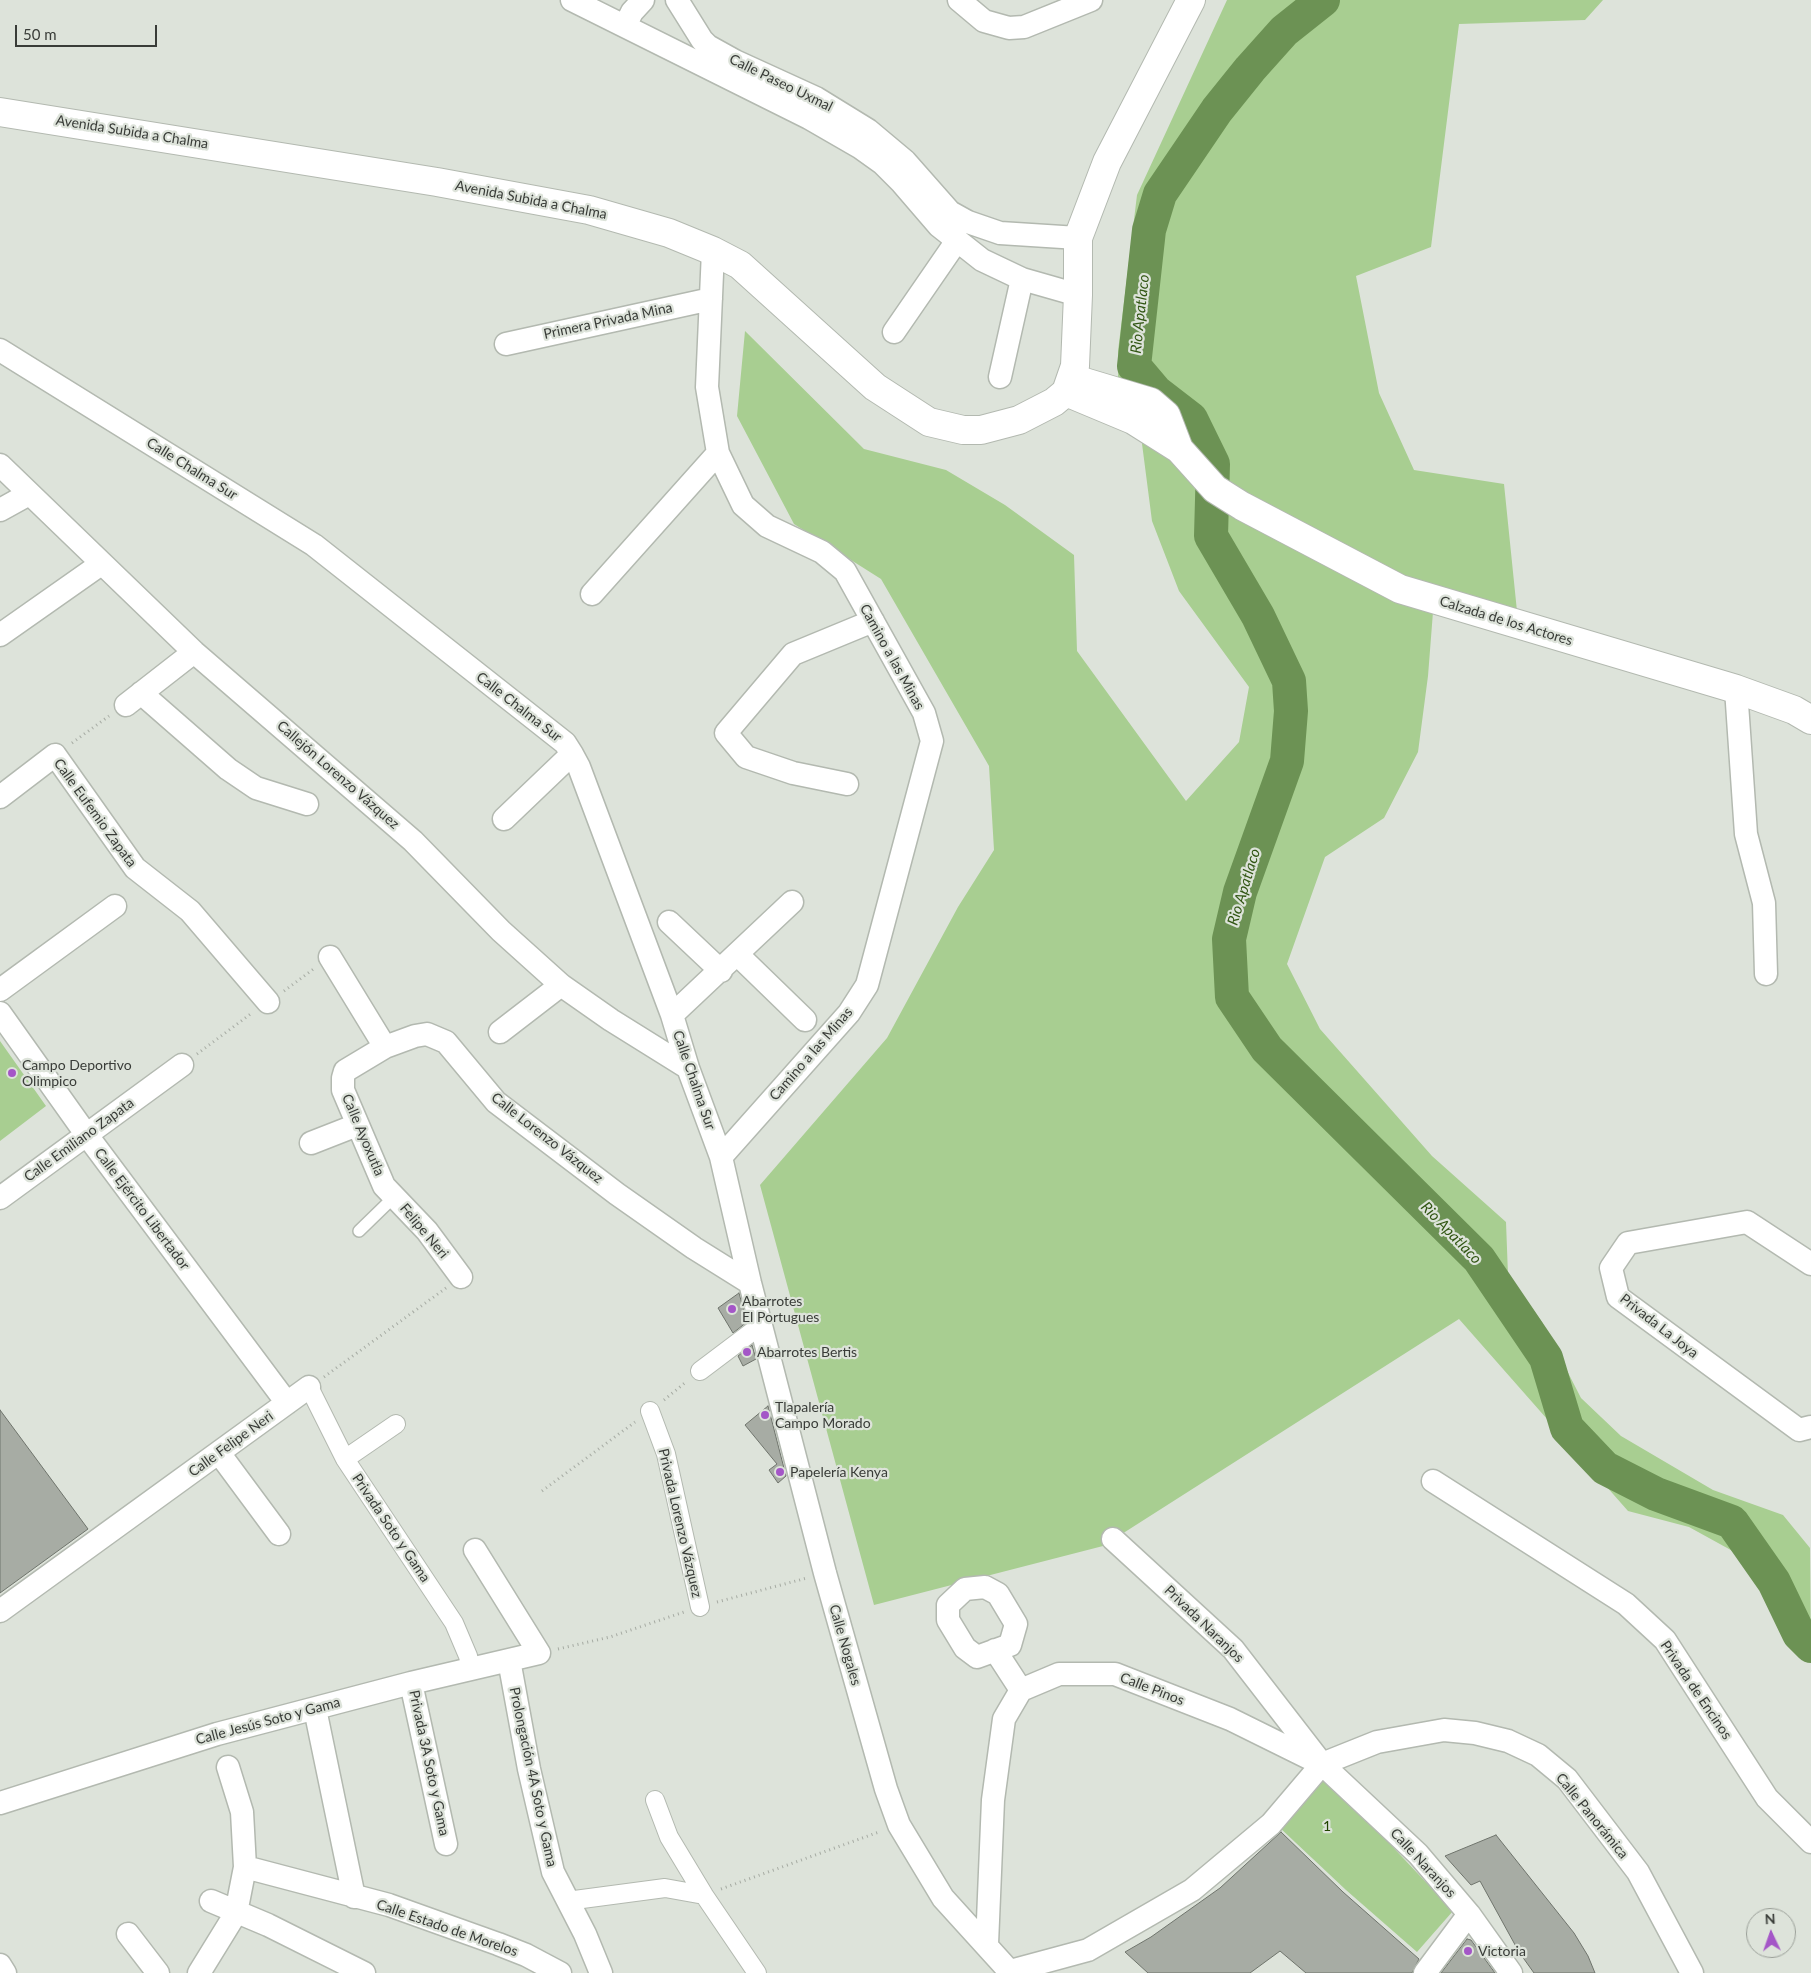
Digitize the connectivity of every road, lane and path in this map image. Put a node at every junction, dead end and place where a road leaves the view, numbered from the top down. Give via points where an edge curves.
1 (572, 0) edge
2 (643, 0) edge
3 (677, 0) edge
4 (959, 0) edge
5 (1091, 0) edge
6 (1191, 0) edge
7 (625, 26) junction
8 (0, 112) edge
9 (1013, 234) junction
10 (1078, 238) junction
11 (956, 242) junction
12 (713, 251) junction
13 (997, 268) junction
14 (1022, 279) junction
15 (1078, 295) junction
16 (711, 299) junction
17 (894, 332) dead end
18 (506, 344) dead end
19 (0, 350) edge
20 (1000, 378) dead end
21 (1069, 385) junction
22 (718, 453) junction
23 (0, 465) edge
24 (29, 494) junction
25 (0, 510) edge
26 (100, 564) junction
27 (592, 594) dead end
28 (873, 621) junction
29 (0, 635) edge
30 (194, 652) junction
31 (1736, 689) junction
32 (134, 699) junction
33 (1811, 720) edge
34 (572, 754) junction
35 (55, 755) junction
36 (847, 784) dead end
37 (0, 797) edge
38 (307, 804) dead end
39 (504, 819) dead end
40 (792, 902) dead end
41 (115, 906) dead end
42 (668, 922) dead end
43 (738, 955) junction
44 (330, 957) dead end
45 (721, 971) junction
46 (1766, 974) dead end
47 (561, 985) junction
48 (0, 990) edge
49 (268, 1002) dead end
50 (0, 1013) edge
51 (672, 1015) junction
52 (805, 1020) dead end
53 (500, 1032) dead end
54 (385, 1047) junction
55 (182, 1064) dead end
56 (688, 1068) junction
57 (357, 1125) junction
58 (86, 1134) junction
59 (311, 1143) dead end
60 (721, 1156) junction
61 (389, 1192) junction
62 (0, 1198) edge
63 (359, 1231) dead end
64 (1811, 1264) edge
65 (461, 1278) joint
66 (750, 1283) junction
67 (761, 1325) junction
68 (700, 1371) joint
69 (309, 1387) junction
70 (287, 1403) junction
71 (650, 1411) junction
72 (396, 1424) dead end
73 (1811, 1427) edge
74 (219, 1452) junction
75 (345, 1459) junction
76 (1433, 1481) dead end
77 (542, 1491) dead end
78 (279, 1534) dead end
79 (1113, 1539) dead end
80 (475, 1550) dead end
81 (825, 1573) junction
82 (700, 1607) junction
83 (0, 1611) edge
84 (995, 1650) dead end
85 (539, 1653) junction
86 (509, 1660) junction
87 (471, 1669) junction
88 (411, 1683) junction
89 (1021, 1690) junction
90 (315, 1709) junction
91 (1322, 1764) junction
92 (228, 1767) dead end
93 (655, 1800) dead end
94 (0, 1803) edge
95 (899, 1825) junction
96 (1811, 1842) edge
97 (446, 1844) dead end
98 (245, 1867) junction
99 (704, 1895) junction
100 (354, 1897) junction
101 (211, 1901) dead end
102 (567, 1901) junction
103 (236, 1913) junction
104 (1469, 1914) junction
105 (128, 1934) dead end
106 (987, 1944) junction
107 (0, 1965) edge
108 (1010, 1972) edge
109 (5, 1973) edge
110 (158, 1973) edge
111 (199, 1973) edge
112 (364, 1973) edge
113 (560, 1973) edge
114 (602, 1973) edge
115 (757, 1973) edge
116 (1425, 1973) edge
117 (1511, 1973) edge
118 (1692, 1973) edge

1 - 7 street, Calle Paseo Uxmal
2 - 7 street
3 - 9 street, Calle Paseo Uxmal via 708,46 816,98 868,130 905,161 950,212 991,231
4 - 5 street via 984,21 1010,28 1024,27
6 - 10 main road via 1107,162
7 - 11 street, Calle Paseo Uxmal via 809,118 861,148 882,163
8 - 12 main road, Avenida Subida a Chalma via 427,180 589,210 669,233
9 - 10 street, Calle Paseo Uxmal
9 - 13 street
10 - 15 main road
11 - 13 street, Calle Paseo Uxmal
11 - 17 street
12 - 16 street, Camino a las Minas
12 - 21 main road, Avenida Subida a Chalma via 740,265 875,387 929,422 963,430 998,427 1038,411
13 - 14 street, Calle Paseo Uxmal
14 - 15 street, Calle Paseo Uxmal
14 - 20 street
15 - 21 main road
16 - 18 street, Primera Privada Mina
16 - 22 street, Camino a las Minas via 707,387
19 - 34 street, Calle Chalma Sur via 314,545 565,743
21 - 31 main road, Calzada de los Actores via 1151,402 1166,415 1179,449 1215,489 1400,589
22 - 27 street
22 - 28 street, Camino a las Minas via 743,505 767,526 822,552 844,571
23 - 24 street, Callejón Lorenzo Vázquez
24 - 25 street
24 - 26 street, Callejón Lorenzo Vázquez
26 - 29 street
26 - 30 street, Callejón Lorenzo Vázquez
28 - 36 street via 793,654 726,733 746,757 793,773
28 - 60 street, Camino a las Minas via 924,712 932,741 867,984 849,1013
30 - 32 street
30 - 47 street, Callejón Lorenzo Vázquez via 413,841 501,931
31 - 33 main road, Calzada de los Actores via 1794,710
31 - 46 street via 1746,834 1764,903
32 - 35 path
32 - 38 street via 249,783 283,798
34 - 39 street
34 - 51 street, Calle Chalma Sur
35 - 37 street, Calle Eufemio Zapata
35 - 49 street, Calle Eufemio Zapata via 135,868 190,912
40 - 43 street
41 - 48 street
42 - 45 street
43 - 45 street
43 - 52 street
44 - 54 street
45 - 51 street
47 - 53 street
47 - 56 street, Callejón Lorenzo Vázquez
50 - 58 street, Calle Ejército Libertador
51 - 56 street, Calle Chalma Sur
54 - 57 street, Calle Ayoxutla via 345,1071 342,1078 343,1090
54 - 66 street, Calle Lorenzo Vázquez via 427,1034 446,1042 496,1102 618,1194
55 - 58 street, Calle Emiliano Zapata
56 - 60 street, Calle Chalma Sur
57 - 59 street
57 - 61 street, Calle Ayoxutla
58 - 62 street, Calle Emiliano Zapata
58 - 70 street, Calle Ejército Libertador
60 - 66 street, Calle Chalma Sur
61 - 63 lane
61 - 65 street, Felipe Neri via 427,1231
64 - 73 street, Privada La Joya via 1747,1222 1628,1243 1612,1268 1618,1297 1799,1430
65 - 69 path
66 - 67 street, Calle Nogales
67 - 68 street
67 - 81 street, Calle Nogales
68 - 71 path
69 - 70 street, Calle Felipe Neri
69 - 75 street, Privada Soto y Gama
70 - 74 street, Calle Felipe Neri
71 - 77 path
71 - 82 street, Privada Lorenzo Vázquez via 666,1454
72 - 75 street
74 - 78 street
74 - 83 street, Calle Felipe Neri
75 - 87 street, Privada Soto y Gama via 454,1623
76 - 96 street, Privada de Encinos via 1626,1604 1658,1634 1767,1798
79 - 91 street, Privada Naranjos via 1233,1649
80 - 85 street
81 - 82 path
81 - 95 street, Calle Nogales
82 - 85 path via 610,1637
84 - 89 street
85 - 86 street, Calle Jesús Soto y Gama
86 - 87 street, Calle Jesús Soto y Gama
86 - 102 street, Prolongación 4A Soto y Gama via 529,1769 553,1872
87 - 88 street, Calle Jesús Soto y Gama
88 - 90 street, Calle Jesús Soto y Gama
88 - 97 street, Privada 3A Soto y Gama
89 - 91 street, Calle Pinos via 1059,1674 1115,1674 1230,1719
89 - 106 street via 1004,1718 993,1800
90 - 94 street, Calle Jesús Soto y Gama via 217,1734
90 - 100 street
91 - 104 street, Calle Naranjos via 1418,1854
91 - 108 street via 1271,1824 1192,1890 1088,1950
91 - 118 street, Calle Panorámica via 1377,1742 1444,1730 1475,1732 1508,1741 1538,1755 1567,1779 1638,1872
92 - 98 street via 242,1812
93 - 99 street via 669,1837
95 - 99 path
95 - 106 street, Calle Nogales via 943,1898
98 - 100 street, Calle Estado de Morelos
98 - 103 street
99 - 102 street via 665,1888
99 - 115 street
100 - 113 street, Calle Estado de Morelos via 389,1905 498,1944
101 - 103 street
102 - 114 street, Prolongación 4A Soto y Gama
103 - 111 street
103 - 112 street
104 - 116 street
104 - 117 street, Calle Naranjos
105 - 110 street
106 - 108 street, Calle Nogales
107 - 109 street

